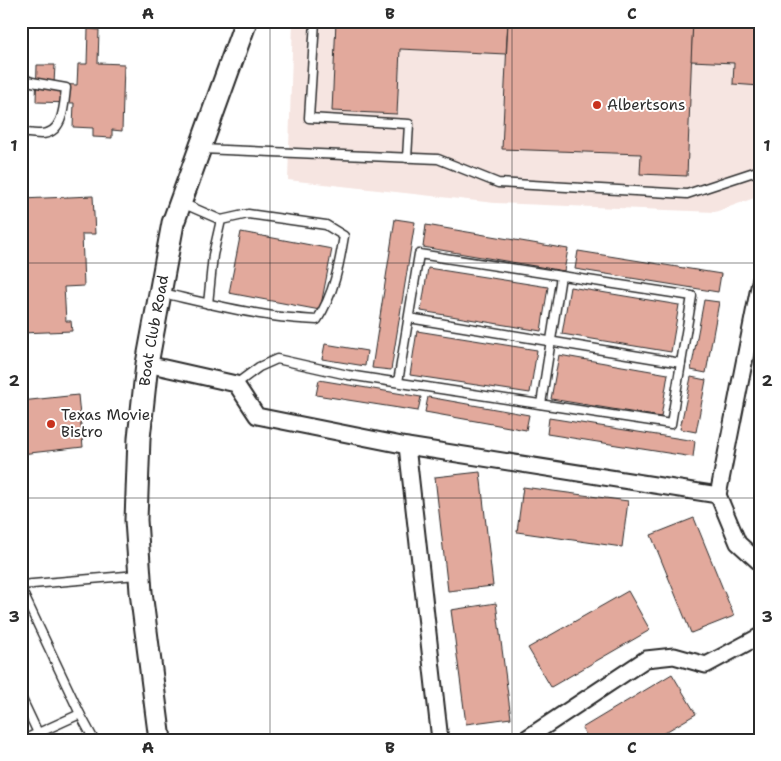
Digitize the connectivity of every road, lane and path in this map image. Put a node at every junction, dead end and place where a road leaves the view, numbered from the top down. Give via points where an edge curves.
1 (246, 21) edge
2 (315, 21) edge
3 (21, 78) edge
4 (21, 132) edge
5 (200, 149) junction
6 (408, 158) junction
7 (760, 170) edge
8 (180, 203) junction
9 (221, 220) junction
10 (561, 276) junction
11 (760, 282) edge
12 (160, 292) junction
13 (208, 304) junction
14 (409, 318) junction
15 (551, 342) junction
16 (147, 364) junction
17 (681, 364) junction
18 (398, 382) junction
19 (236, 384) junction
20 (541, 404) junction
21 (408, 446) junction
22 (718, 495) junction
23 (760, 563) edge
24 (140, 575) junction
25 (21, 585) edge
26 (21, 590) edge
27 (760, 636) edge
28 (21, 697) edge
29 (80, 714) junction
30 (38, 733) junction
31 (23, 740) edge
32 (94, 740) edge
33 (160, 740) edge
34 (440, 740) edge
35 (524, 740) edge

1 - 5 main road, Boat Club Road
2 - 6 lane via 309,118 409,124
3 - 4 lane via 66,88 62,117 57,127 48,134
5 - 6 lane
5 - 8 main road, Boat Club Road
6 - 7 lane via 438,159 498,183 686,194
8 - 9 lane
8 - 12 main road, Boat Club Road via 173,222
9 - 13 lane via 213,255
9 - 13 lane via 248,214 326,225 344,236 337,278 317,320 268,316
10 - 14 lane via 420,254
10 - 15 lane
10 - 17 lane via 692,296
11 - 22 street
12 - 13 lane
12 - 16 main road, Boat Club Road
14 - 15 lane
14 - 18 lane
15 - 17 lane
15 - 20 lane
16 - 19 street
16 - 24 main road, Boat Club Road via 137,466
17 - 20 lane via 671,424
18 - 19 lane via 348,375 278,359
18 - 20 lane
19 - 21 street via 258,416
21 - 22 street
21 - 34 street
22 - 23 street via 738,543
24 - 25 lane
24 - 33 main road, Boat Club Road
26 - 29 lane
27 - 35 street via 706,665 674,656 646,658
28 - 30 lane
29 - 30 lane
29 - 32 lane
30 - 31 lane

